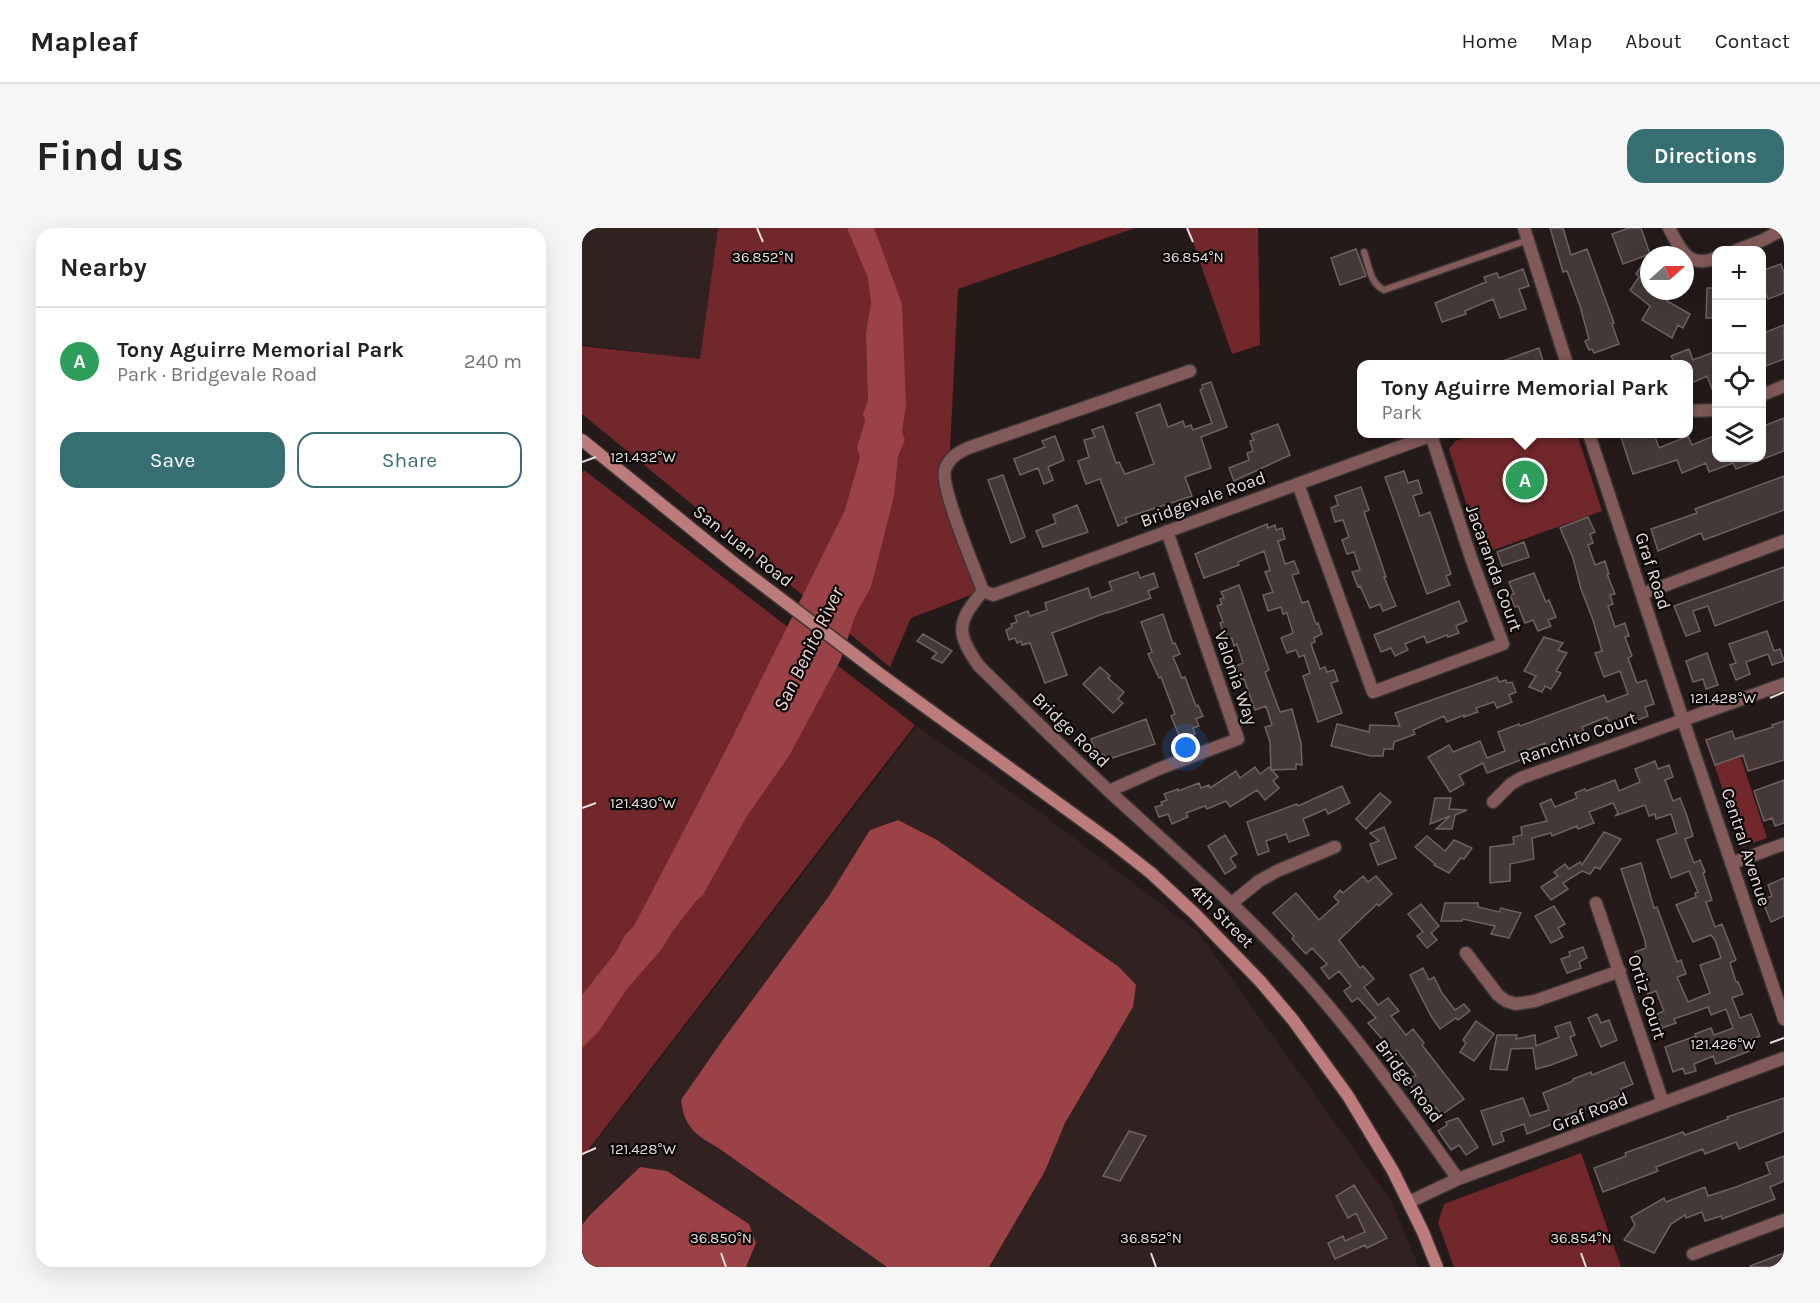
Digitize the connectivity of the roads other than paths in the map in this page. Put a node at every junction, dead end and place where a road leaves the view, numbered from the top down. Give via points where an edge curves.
1 (1669, 228) edge
2 (1784, 229) edge
3 (1526, 234) edge
4 (1747, 246) edge
5 (1364, 252) dead end
6 (1712, 260) edge
7 (1566, 360) edge
8 (1190, 371) dead end
9 (1784, 386) edge
10 (1766, 392) edge
11 (1712, 410) edge
12 (1693, 411) edge
13 (1422, 438) edge
14 (1434, 438) edge
15 (1590, 438) edge
16 (582, 440) edge
17 (1298, 484) junction
18 (1167, 531) junction
19 (1784, 541) edge
20 (983, 591) junction
21 (1642, 594) junction
22 (884, 677) joint
23 (1784, 684) edge
24 (1683, 720) junction
25 (1109, 791) junction
26 (1493, 802) dead end
27 (1784, 844) edge
28 (1335, 847) dead end
29 (1731, 863) junction
30 (1232, 903) junction
31 (1596, 903) dead end
32 (1467, 953) dead end
33 (1620, 971) junction
34 (1780, 995) edge
35 (1784, 1019) edge
36 (1784, 1058) edge
37 (1663, 1103) junction
38 (1458, 1179) junction
39 (1409, 1202) junction
40 (1784, 1220) edge
41 (1693, 1254) dead end
42 (1437, 1267) edge

1 - 6 street via 1690,259 1704,263
2 - 4 street
3 - 5 lane via 1384,290 1372,279
3 - 7 street
8 - 20 street via 968,448 951,459 945,470 945,483
9 - 10 street
11 - 12 street
13 - 17 street, Bridgevale Road
14 - 17 street, Jacaranda Court via 1503,645 1373,692
15 - 21 street, Graf Road
16 - 22 main road, San Juan Road via 735,564
17 - 18 street, Bridgevale Road
18 - 20 street, Bridgevale Road via 993,595
18 - 25 street, Valonia Way via 1238,739
19 - 21 street
20 - 25 street, Bridge Road via 968,609 961,634 966,647 979,666
21 - 24 street, Graf Road
22 - 39 main road, 4th Street via 1109,840 1195,914 1293,1020 1347,1096
23 - 24 street, Ranchito Court
24 - 26 street, Ranchito Court via 1521,778
24 - 29 street, Central Avenue
25 - 30 street, Bridge Road
27 - 29 street
28 - 30 street via 1277,871
29 - 34 street, Central Avenue
30 - 38 street, Bridge Road via 1347,1028
31 - 33 street, Ortiz Court
32 - 33 street via 1498,995 1516,1004
33 - 37 street, Ortiz Court
34 - 35 street, Central Avenue
36 - 37 street, Graf Road
37 - 38 street, Graf Road
38 - 39 street, Graf Road
39 - 42 main road, 4th Street
40 - 41 street

